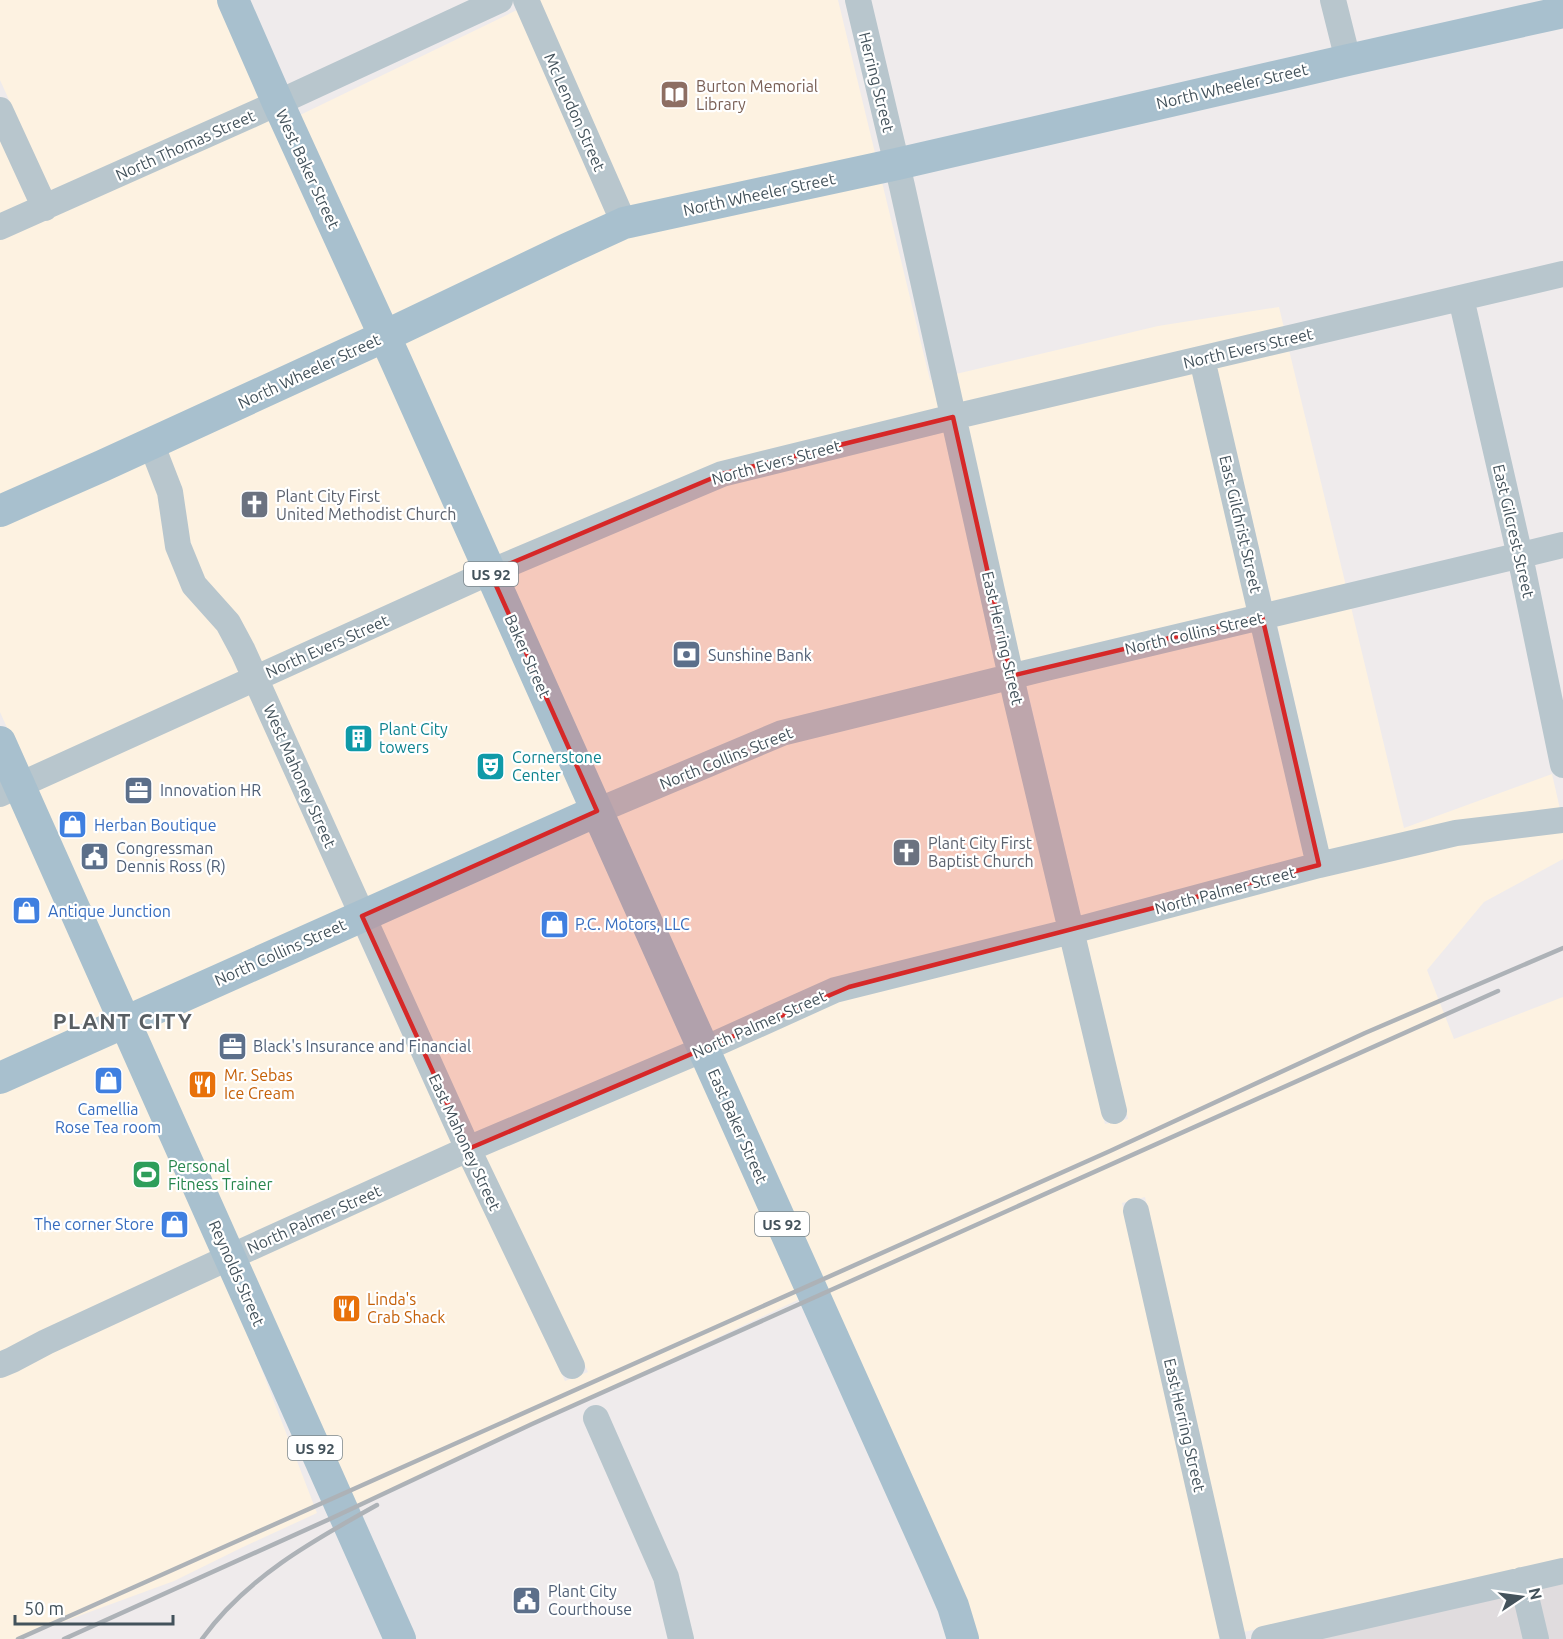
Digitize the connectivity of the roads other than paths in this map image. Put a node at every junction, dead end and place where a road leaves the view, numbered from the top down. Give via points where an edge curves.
1 (233, 0) edge
2 (500, 0) edge
3 (526, 0) edge
4 (858, 0) edge
5 (1334, 0) edge
6 (1563, 12) edge
7 (1348, 60) junction
8 (278, 103) junction
9 (0, 110) edge
10 (897, 164) junction
11 (45, 208) junction
12 (624, 223) junction
13 (0, 227) edge
14 (1563, 274) edge
15 (1461, 298) junction
16 (385, 336) junction
17 (1202, 359) junction
18 (953, 417) junction
19 (151, 443) junction
20 (0, 511) edge
21 (1563, 545) edge
22 (1520, 556) junction
23 (490, 572) junction
24 (1262, 616) junction
25 (1011, 676) junction
26 (256, 678) junction
27 (0, 742) edge
28 (1563, 765) edge
29 (10, 790) edge
30 (597, 811) junction
31 (1563, 820) edge
32 (1319, 865) junction
33 (362, 916) junction
34 (1072, 931) junction
35 (125, 1022) junction
36 (704, 1050) junction
37 (0, 1078) edge
38 (1114, 1111) dead end
39 (468, 1149) junction
40 (1136, 1211) dead end
41 (230, 1257) junction
42 (0, 1365) edge
43 (572, 1366) dead end
44 (596, 1418) dead end
45 (1563, 1571) edge
46 (1522, 1580) junction
47 (400, 1639) edge
48 (681, 1639) edge
49 (963, 1639) edge
50 (1233, 1639) edge
51 (1264, 1639) edge
52 (1536, 1639) edge

1 - 8 main road, West Baker Street / US 92
2 - 8 street, North Thomas Street
3 - 12 street, Mc Lendon Street
4 - 10 street, Herring Street
5 - 7 street
6 - 7 main road, North Wheeler Street
7 - 10 main road, North Wheeler Street
8 - 11 street, North Thomas Street
8 - 16 main road, West Baker Street / US 92
9 - 11 street
10 - 12 main road, North Wheeler Street
10 - 18 street, East Herring Street
11 - 13 street, North Thomas Street
12 - 16 main road, North Wheeler Street
14 - 15 street, North Evers Street
15 - 17 street, North Evers Street
15 - 22 street, East Gilcrest Street
16 - 19 main road, North Wheeler Street
16 - 23 main road, Baker Street / US 92
17 - 18 street, North Evers Street
17 - 24 street, East Gilchrist Street
18 - 23 street, North Evers Street via 722,474
18 - 25 street, East Herring Street
19 - 20 main road, North Wheeler Street
19 - 26 street, West Mahoney Street via 170,492 178,546 194,585 228,623
21 - 22 street, North Collins Street
22 - 24 street, North Collins Street
22 - 28 street, East Gilcrest Street
23 - 26 street, North Evers Street
23 - 30 main road, Baker Street / US 92
24 - 25 street, North Collins Street
24 - 32 street, East Gilchrist Street
25 - 30 street, North Collins Street via 782,733
25 - 34 street, East Herring Street
26 - 29 street, North Evers Street
26 - 33 street, West Mahoney Street
27 - 29 main road, Reynolds Street / US 92
29 - 35 main road, Reynolds Street / US 92
30 - 33 main road, North Collins Street
30 - 36 main road, East Baker Street / US 92
31 - 32 street, North Palmer Street via 1456,833
32 - 34 street, North Palmer Street
33 - 35 main road, North Collins Street
33 - 39 street, East Mahoney Street
34 - 36 street, North Palmer Street via 835,990
34 - 38 street, East Herring Street
35 - 37 main road, North Collins Street
35 - 41 main road, Reynolds Street / US 92
36 - 39 street, North Palmer Street
36 - 49 main road, East Baker Street / US 92 via 936,1567
39 - 41 street, North Palmer Street
39 - 43 street, East Mahoney Street
40 - 50 street, East Herring Street
41 - 42 street, North Palmer Street
41 - 47 main road, Reynolds Street / US 92
44 - 48 street via 666,1577
45 - 46 street
46 - 51 street
46 - 52 street

